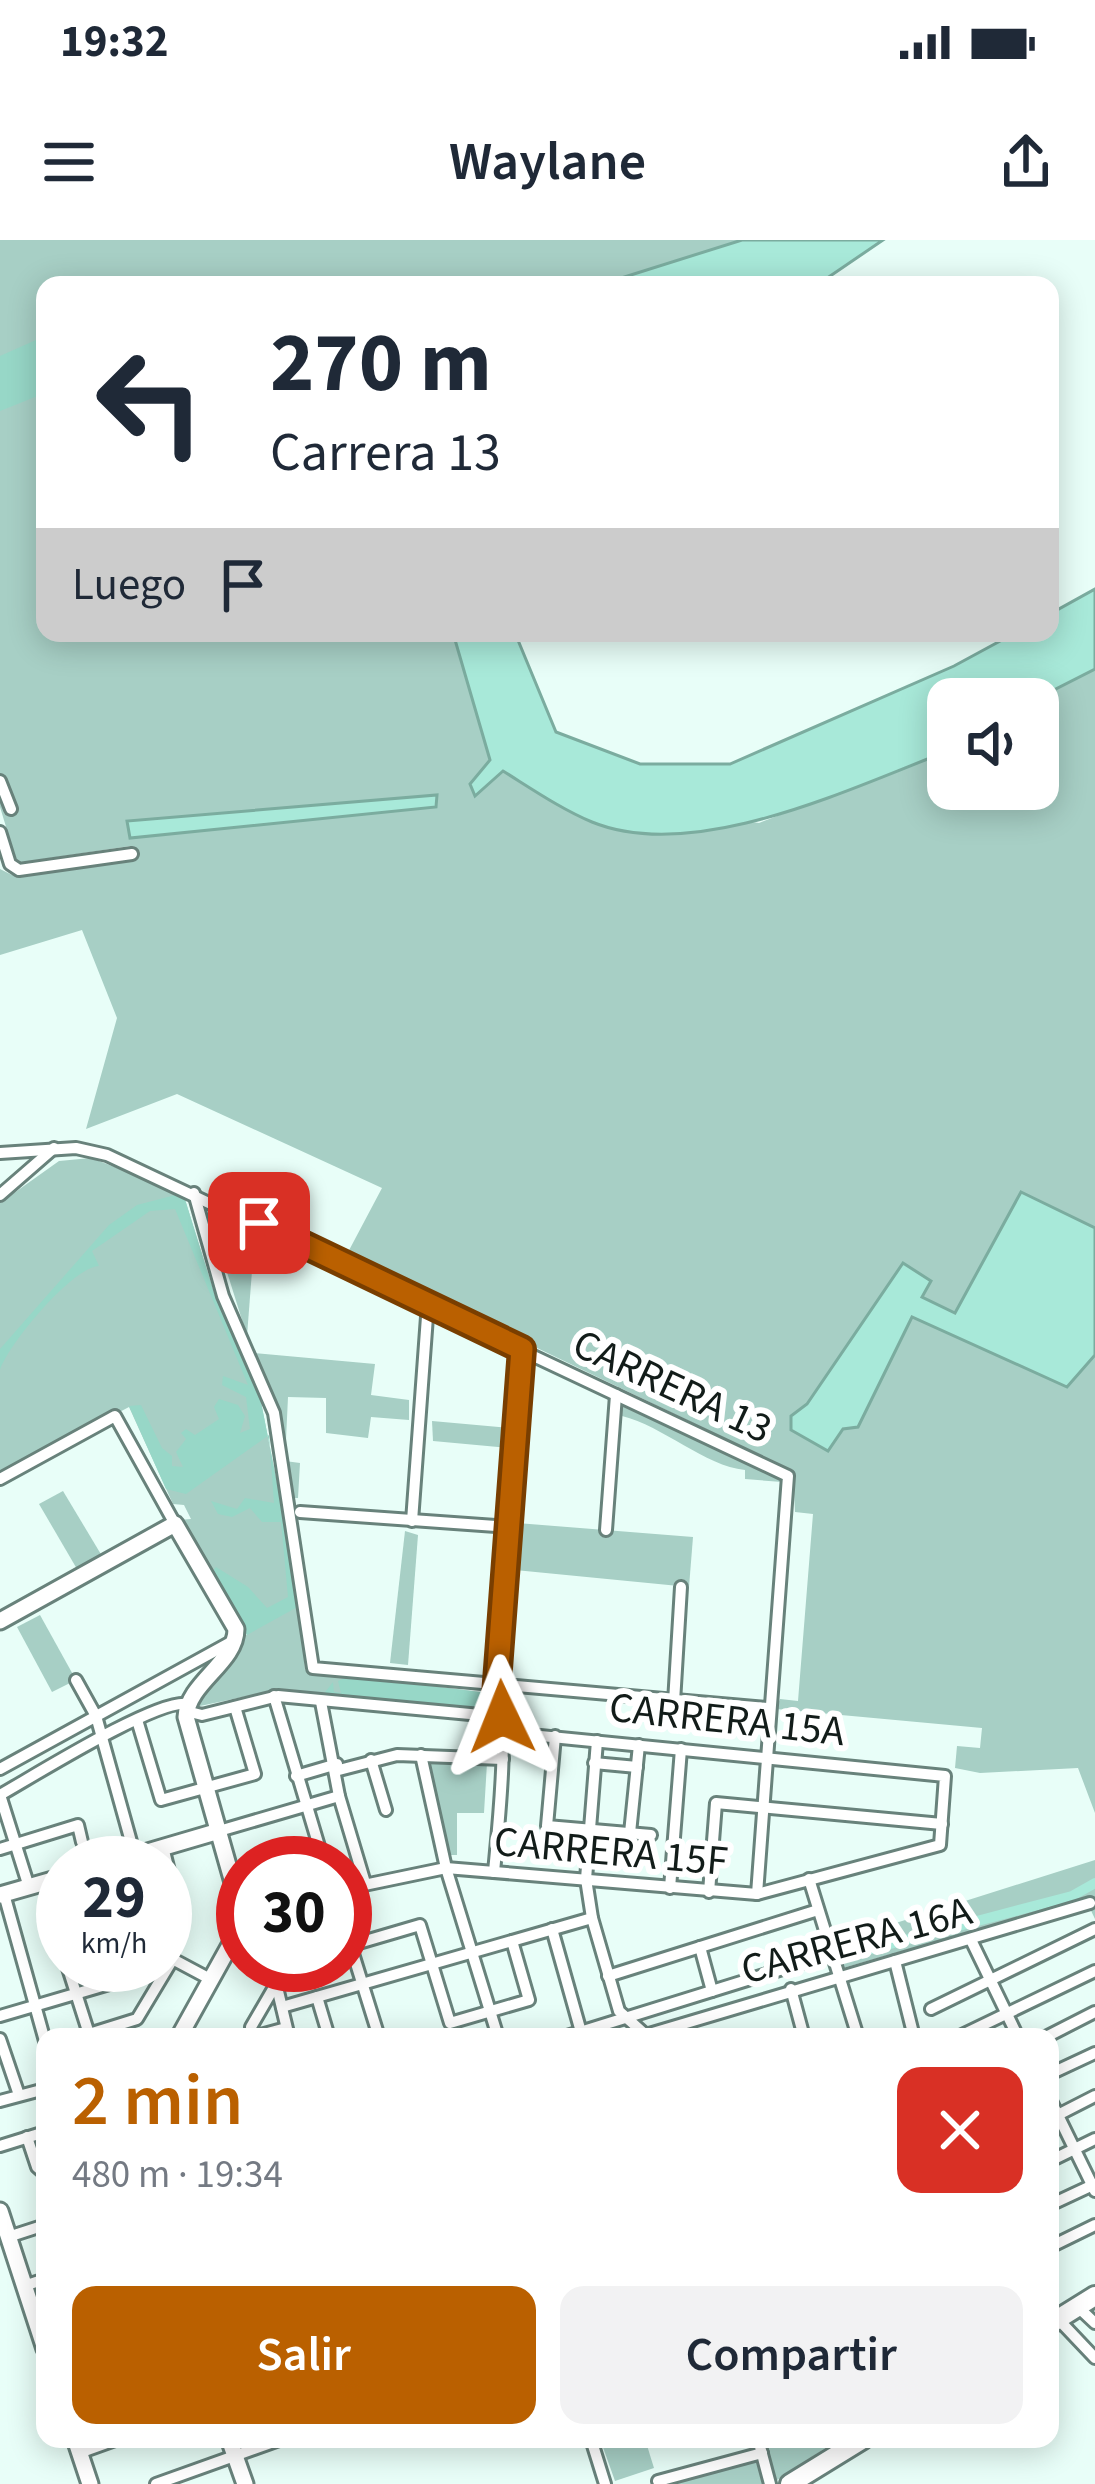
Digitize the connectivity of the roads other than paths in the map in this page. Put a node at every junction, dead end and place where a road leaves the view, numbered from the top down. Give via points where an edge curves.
1 (0, 781) edge
2 (10, 809) dead end
3 (0, 832) edge
4 (131, 854) dead end
5 (54, 1148) junction
6 (26, 1150) junction
7 (0, 1153) edge
8 (33, 1168) junction
9 (194, 1192) junction
10 (0, 1195) edge
11 (428, 1304) junction
12 (522, 1349) junction
13 (616, 1395) junction
14 (0, 1479) edge
15 (300, 1512) dead end
16 (412, 1521) junction
17 (175, 1524) junction
18 (510, 1527) junction
19 (606, 1530) dead end
20 (682, 1586) dead end
21 (0, 1621) edge
22 (237, 1638) junction
23 (76, 1680) dead end
24 (498, 1684) junction
25 (274, 1696) junction
26 (321, 1702) junction
27 (674, 1702) junction
28 (186, 1707) junction
29 (235, 1707) junction
30 (767, 1708) junction
31 (96, 1716) junction
32 (502, 1717) junction
33 (137, 1720) junction
34 (501, 1732) junction
35 (555, 1736) junction
36 (103, 1737) junction
37 (597, 1741) junction
38 (639, 1744) junction
39 (681, 1749) junction
40 (422, 1755) junction
41 (764, 1758) junction
42 (502, 1759) junction
43 (371, 1760) junction
44 (594, 1763) junction
45 (338, 1767) junction
46 (637, 1767) junction
47 (0, 1769) edge
48 (296, 1776) junction
49 (207, 1788) junction
50 (0, 1795) edge
51 (339, 1796) junction
52 (305, 1806) junction
53 (760, 1807) junction
54 (386, 1810) dead end
55 (943, 1824) junction
56 (589, 1829) junction
57 (219, 1831) junction
58 (630, 1833) junction
59 (651, 1835) dead end
60 (42, 1836) edge
61 (81, 1836) edge
62 (130, 1836) edge
63 (221, 1836) edge
64 (315, 1836) edge
65 (351, 1836) edge
66 (36, 1838) edge
67 (192, 1839) edge
68 (16, 1844) junction
69 (0, 1849) edge
70 (446, 1868) junction
71 (494, 1872) junction
72 (809, 1879) junction
73 (586, 1880) junction
74 (372, 1882) edge
75 (36, 1885) edge
76 (29, 1887) junction
77 (670, 1888) junction
78 (709, 1892) junction
79 (757, 1894) junction
80 (2, 1895) edge
81 (1090, 1903) dead end
82 (818, 1910) junction
83 (592, 1918) junction
84 (552, 1929) junction
85 (1095, 1930) edge
86 (490, 1932) dead end
87 (372, 1939) edge
88 (512, 1941) junction
89 (972, 1942) junction
90 (495, 1946) junction
91 (700, 1947) junction
92 (472, 1952) junction
93 (831, 1954) junction
94 (895, 1961) junction
95 (432, 1964) junction
96 (216, 1968) edge
97 (192, 1969) edge
98 (1095, 1971) edge
99 (837, 1974) junction
100 (608, 1976) junction
101 (210, 1979) junction
102 (372, 1981) edge
103 (990, 1982) junction
104 (791, 1989) junction
105 (712, 1991) junction
106 (83, 1992) edge
107 (151, 1992) edge
108 (271, 1992) edge
109 (278, 1992) edge
110 (332, 1992) edge
111 (365, 1992) edge
112 (76, 1994) junction
113 (317, 1996) junction
114 (34, 2006) junction
115 (282, 2007) junction
116 (932, 2009) dead end
117 (490, 2011) junction
118 (1095, 2012) edge
119 (1008, 2014) junction
120 (0, 2016) edge
121 (627, 2018) junction
122 (41, 2028) edge
123 (87, 2028) edge
124 (108, 2028) edge
125 (184, 2028) edge
126 (251, 2028) edge
127 (287, 2028) edge
128 (326, 2028) edge
129 (376, 2028) edge
130 (495, 2028) edge
131 (580, 2028) edge
132 (594, 2028) edge
133 (637, 2028) edge
134 (670, 2028) edge
135 (802, 2028) edge
136 (855, 2028) edge
137 (912, 2028) edge
138 (978, 2028) edge
139 (1014, 2028) edge
140 (1059, 2030) edge
141 (0, 2038) edge
142 (1095, 2053) edge
143 (1059, 2070) edge
144 (36, 2091) edge
145 (19, 2095) junction
146 (1095, 2096) edge
147 (0, 2101) edge
148 (1059, 2114) edge
149 (1059, 2125) edge
150 (36, 2135) edge
151 (27, 2138) junction
152 (1095, 2139) edge
153 (0, 2146) edge
154 (1075, 2149) junction
155 (1059, 2157) edge
156 (36, 2158) edge
157 (1094, 2187) edge
158 (1059, 2201) edge
159 (3, 2223) edge
160 (36, 2225) edge
161 (1095, 2225) edge
162 (1059, 2243) edge
163 (36, 2282) edge
164 (24, 2286) junction
165 (1091, 2299) edge
166 (1059, 2319) edge
167 (36, 2320) edge
168 (1095, 2324) edge
169 (1059, 2326) edge
170 (1095, 2358) edge
171 (78, 2448) edge
172 (230, 2448) edge
173 (232, 2448) edge
174 (594, 2448) edge
175 (761, 2448) edge
176 (848, 2448) edge
177 (762, 2453) junction
178 (180, 2480) edge
179 (658, 2481) dead end
180 (90, 2484) edge
181 (156, 2484) edge
182 (245, 2484) edge
183 (605, 2484) edge
184 (770, 2484) edge
185 (790, 2484) edge

1 - 2 street
3 - 4 street via 14,869
5 - 6 street, CARRERA 13
5 - 8 street
5 - 9 street, CARRERA 13 via 107,1155
6 - 7 street, CARRERA 13
6 - 8 street
8 - 10 street
9 - 11 street, CARRERA 13
9 - 24 street via 224,1296 274,1413 313,1668
11 - 12 street, CARRERA 13
11 - 16 street
12 - 13 street, CARRERA 13
12 - 18 street
13 - 19 street
13 - 30 street, CARRERA 13 via 788,1476
14 - 17 street via 115,1416
15 - 16 street
16 - 18 street
17 - 21 street
17 - 22 street
18 - 24 street
20 - 27 street
22 - 28 street
22 - 31 street
23 - 31 street
24 - 27 street
24 - 32 street
25 - 26 street
25 - 29 street
25 - 48 street
26 - 32 street
26 - 45 street
27 - 30 street
28 - 29 street via 202,1715
28 - 33 street via 172,1703
28 - 49 street
29 - 49 street via 255,1774
30 - 41 street
31 - 36 street
31 - 47 street
32 - 34 street
33 - 36 street
33 - 49 street via 161,1800
34 - 35 street, CARRERA 15A
34 - 42 street
35 - 37 street, CARRERA 15A
35 - 56 street via 547,1826
36 - 50 street
36 - 62 street
37 - 38 street, CARRERA 15A
37 - 44 street
38 - 39 street, CARRERA 15A
38 - 46 street
39 - 41 street, CARRERA 15A
39 - 77 street
40 - 42 street
40 - 43 street
40 - 70 street
41 - 53 street
41 - 55 street, CARRERA 15A via 945,1776
42 - 71 street
43 - 45 street
43 - 54 street
44 - 46 street
44 - 56 street
45 - 48 street
45 - 51 street
46 - 58 street
48 - 52 street
49 - 57 street
50 - 68 street
51 - 52 street
51 - 65 street
52 - 57 street
52 - 64 street
53 - 55 street
53 - 78 street via 716,1804
53 - 79 street
55 - 72 street, CARRERA 15F via 940,1845
56 - 58 street
56 - 73 street
57 - 63 street
57 - 67 street
58 - 59 street
60 - 61 street via 78,1825
66 - 68 street
68 - 69 street
68 - 76 street
70 - 71 street, CARRERA 15F
70 - 74 street, CARRERA 15F
70 - 92 street
71 - 73 street, CARRERA 15F
72 - 79 street, CARRERA 15F
72 - 82 street
73 - 77 street, CARRERA 15F
73 - 83 street
75 - 76 street
76 - 80 street
77 - 78 street, CARRERA 15F
78 - 79 street, CARRERA 15F
80 - 114 street
81 - 89 street, CARRERA 16A
82 - 91 street
82 - 93 street
83 - 84 street
83 - 100 street
84 - 88 street
84 - 131 street
85 - 103 street
86 - 90 street
87 - 95 street via 420,1924
88 - 90 street
88 - 117 street via 529,2000
89 - 94 street, CARRERA 16A
89 - 103 street
90 - 92 street
91 - 100 street
91 - 105 street
92 - 95 street
92 - 117 street
93 - 99 street
93 - 105 street
94 - 99 street, CARRERA 16A
94 - 137 street
95 - 102 street
95 - 117 street via 450,2024
96 - 101 street
97 - 101 street
98 - 119 street
99 - 104 street, CARRERA 16A
99 - 136 street
100 - 121 street
101 - 125 street
103 - 116 street
103 - 119 street
104 - 134 street, CARRERA 16A
104 - 135 street
105 - 121 street
106 - 112 street
107 - 124 street via 137,2019
108 - 126 street
109 - 115 street
110 - 113 street
111 - 129 street
112 - 114 street
112 - 123 street
113 - 115 street
113 - 128 street
114 - 120 street
114 - 122 street
115 - 127 street
117 - 130 street
118 - 140 street
119 - 138 street
119 - 139 street
121 - 132 street
121 - 133 street
141 - 145 street
142 - 143 street
144 - 145 street
145 - 147 street
146 - 148 street
149 - 154 street
150 - 151 street
151 - 153 street
151 - 156 street
152 - 154 street
154 - 155 street
154 - 157 street
157 - 158 street
159 - 160 street
159 - 164 street
161 - 162 street
163 - 164 street
164 - 167 street
165 - 166 main road
165 - 168 street
169 - 170 street
171 - 180 street
172 - 178 street
173 - 182 street
174 - 183 street
175 - 177 street
176 - 185 main road
177 - 179 street
177 - 184 street
178 - 181 street

